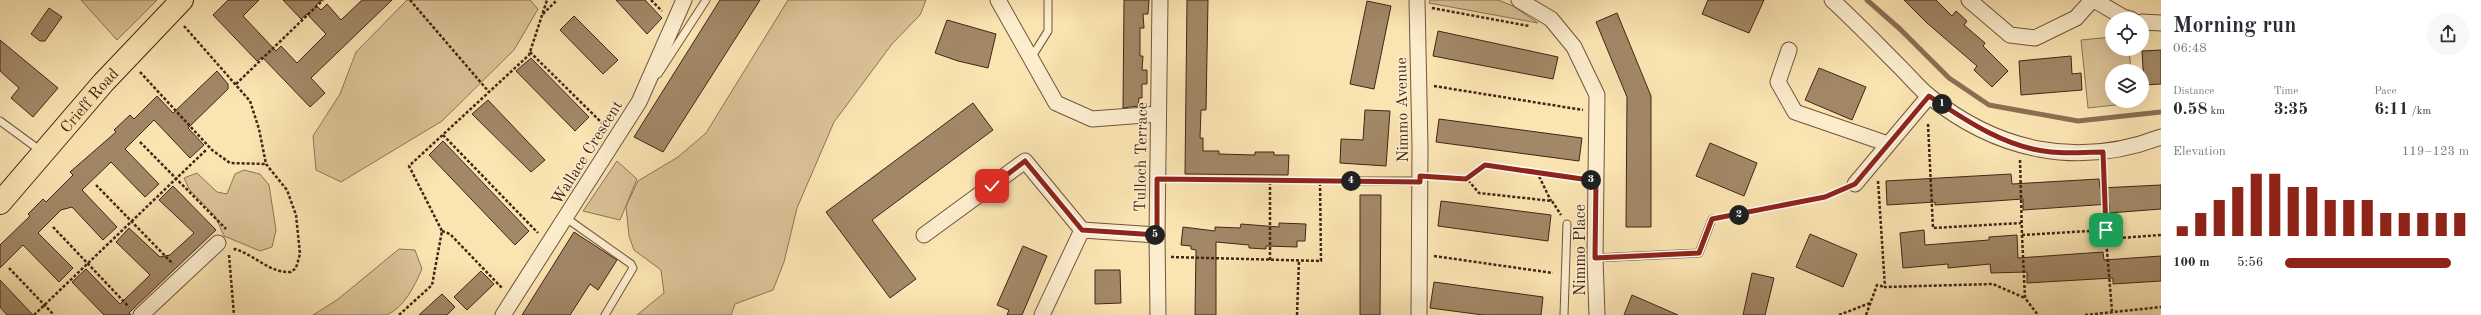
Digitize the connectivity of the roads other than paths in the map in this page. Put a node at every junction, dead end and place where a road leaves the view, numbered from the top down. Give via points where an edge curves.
1 (684, 0) edge
2 (706, 0) edge
3 (998, 0) edge
4 (1048, 0) edge
5 (1160, 0) edge
6 (1519, 0) edge
7 (1832, 0) edge
8 (1969, 0) edge
9 (2093, 0) edge
10 (1417, 3) edge
11 (176, 6) edge
12 (2114, 12) edge
13 (2149, 22) edge
14 (2161, 23) edge
15 (1789, 50) dead end
16 (1031, 58) junction
17 (1929, 96) junction
18 (638, 102) junction
19 (1158, 114) junction
20 (0, 121) edge
21 (2161, 137) edge
22 (1888, 144) junction
23 (43, 153) junction
24 (1420, 179) junction
25 (1348, 181) road end
26 (1855, 184) road end
27 (0, 203) edge
28 (566, 218) junction
29 (1712, 219) road end
30 (1567, 224) road end
31 (1082, 230) junction
32 (924, 234) dead end
33 (1157, 235) junction
34 (218, 243) road end
35 (1595, 258) junction
36 (136, 312) edge
37 (503, 315) edge
38 (605, 315) edge
39 (1042, 315) edge
40 (1158, 315) edge
41 (1419, 315) edge
42 (1564, 315) edge
43 (1597, 315) edge

1 - 18 street, Wallace Crescent
2 - 18 lane
3 - 16 street
4 - 16 lane via 1048,31
5 - 19 street, Tulloch Terrace
6 - 35 street, Nimmo Place via 1551,19 1574,47 1597,95
7 - 17 street
8 - 9 street via 2010,34 2035,38 2076,18
9 - 12 street
10 - 24 street, Nimmo Avenue
11 - 23 main road, Crieff Road via 126,57
13 - 14 street
15 - 22 street via 1778,82 1795,112
16 - 19 street via 1056,102 1092,119
17 - 21 street via 2002,139 2020,146 2050,152 2103,152 2143,144
17 - 22 street
18 - 28 street, Wallace Crescent
19 - 33 street, Tulloch Terrace
20 - 23 lane
22 - 26 street
23 - 27 main road, Crieff Road
24 - 25 lane
24 - 41 street, Nimmo Avenue
28 - 37 street, Wallace Crescent
28 - 38 lane via 631,264 633,268
29 - 35 lane via 1699,253
30 - 42 lane
31 - 32 street via 1025,161
31 - 33 street
31 - 39 street
33 - 40 street, Tulloch Terrace
34 - 36 street
35 - 43 street, Nimmo Place

